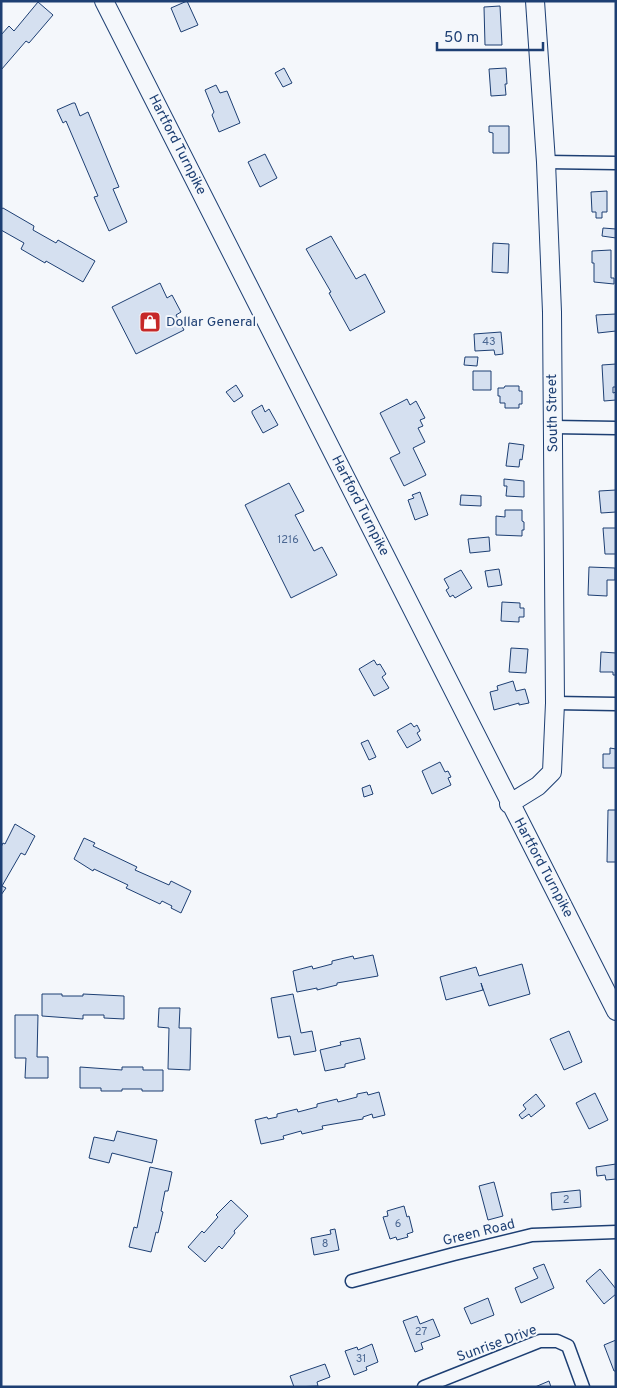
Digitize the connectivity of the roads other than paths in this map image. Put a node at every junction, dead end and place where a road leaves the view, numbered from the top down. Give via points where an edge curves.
1 (104, 1) edge
2 (535, 1) edge
3 (546, 162) junction
4 (616, 163) edge
5 (553, 427) junction
6 (616, 428) edge
7 (556, 703) junction
8 (616, 704) edge
9 (510, 804) junction
10 (616, 1011) edge
11 (616, 1232) edge
12 (352, 1281) dead end
13 (424, 1387) edge
14 (583, 1387) edge

1 - 9 main road, Hartford Turnpike
2 - 3 main road, South Street
3 - 4 street
3 - 5 main road, South Street
5 - 6 street
5 - 7 main road, South Street
7 - 8 street
7 - 9 main road, South Street via 552,772 538,786
9 - 10 main road, Hartford Turnpike
11 - 12 street, Green Road via 532,1235
13 - 14 street, Sunrise Drive via 540,1342 557,1341 568,1346

